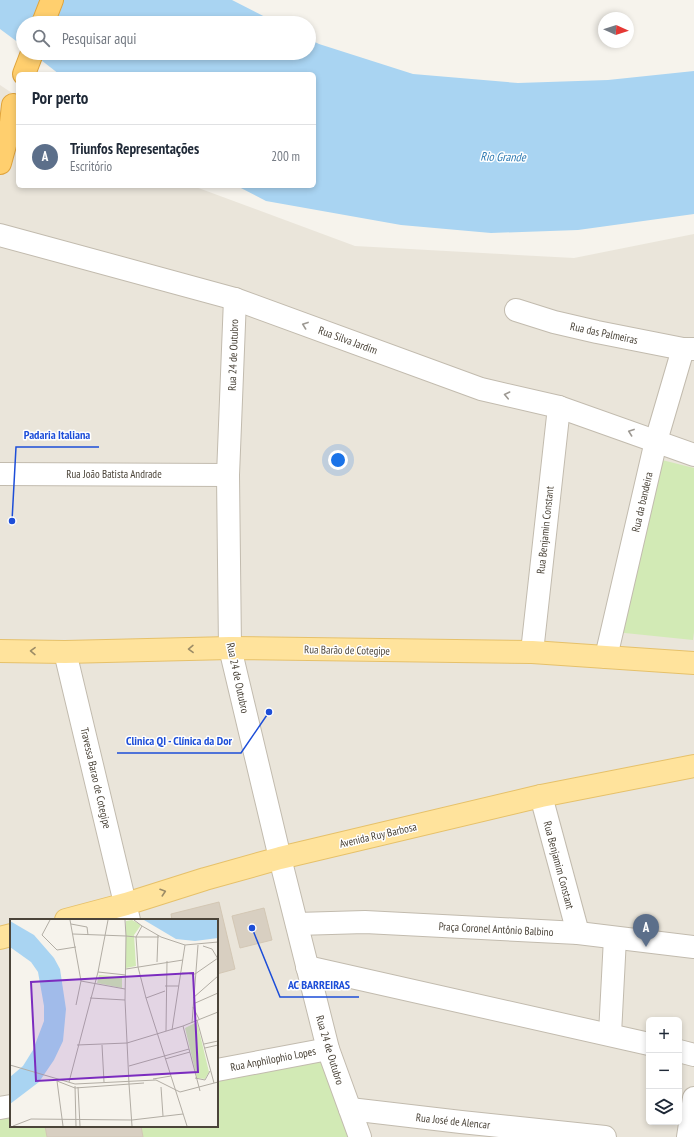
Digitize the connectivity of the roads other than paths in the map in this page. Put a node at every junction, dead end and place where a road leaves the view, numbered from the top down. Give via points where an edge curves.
1 (52, 0) edge
2 (46, 16) edge
3 (29, 60) edge
4 (25, 72) edge
5 (15, 98) edge
6 (0, 125) edge
7 (0, 163) edge
8 (0, 235) edge
9 (235, 299) junction
10 (516, 310) dead end
11 (689, 349) edge
12 (559, 406) junction
13 (656, 441) junction
14 (694, 454) edge
15 (0, 474) edge
16 (228, 475) junction
17 (230, 648) junction
18 (0, 650) edge
19 (65, 652) junction
20 (532, 652) junction
21 (606, 657) junction
22 (694, 663) edge
23 (694, 766) edge
24 (541, 796) junction
25 (280, 858) junction
26 (117, 914) edge
27 (74, 919) edge
28 (297, 924) junction
29 (578, 933) junction
30 (10, 935) edge
31 (0, 938) edge
32 (615, 938) junction
33 (694, 947) edge
34 (307, 967) junction
35 (610, 1034) junction
36 (646, 1043) edge
37 (328, 1048) junction
38 (682, 1052) edge
39 (694, 1055) edge
40 (218, 1070) edge
41 (694, 1098) edge
42 (10, 1106) edge
43 (0, 1108) edge
44 (350, 1109) junction
45 (467, 1130) edge
46 (523, 1133) edge
47 (360, 1137) edge
48 (605, 1137) edge
49 (688, 1137) edge

1 - 2 highway
3 - 4 highway
5 - 6 highway
5 - 7 highway
8 - 9 street, Rua Silva Jardim
12 -> 9 street, Rua Silva Jardim via 481,389
9 - 16 street, Rua 24 de Outubro
10 - 11 street, Rua das Palmeiras via 597,332
11 - 13 street, Rua da bandeira
13 -> 12 street, Rua Silva Jardim
12 - 20 street, Rua Benjamin Constant
13 - 14 street, Rua Silva Jardim
13 - 21 street, Rua da bandeira
15 - 16 street, Rua João Batista Andrade
16 - 17 street, Rua 24 de Outubro
17 -> 19 main road, Rua Barão de Cotegipe
17 - 20 main road, Rua Barão de Cotegipe
17 - 25 street, Rua 24 de Outubro
19 -> 18 main road, Rua Barão de Cotegipe
19 - 26 street, Travessa Barao de Cotegipe
20 - 21 main road, Rua Barão de Cotegipe
21 - 22 main road, Rua Barão de Cotegipe
23 - 24 main road, Avenida Ruy Barbosa
24 - 25 main road, Avenida Ruy Barbosa
24 - 29 street, Rua Benjamim Constant
26 -> 25 main road, Avenida Ruy Barbosa via 205,878
25 - 28 street, Rua 24 de Outubro
26 - 27 main road, Avenida Ruy Barbosa
28 - 29 street, Praça Coronel Antônio Balbino via 365,922
28 - 34 street, Rua 24 de Outubro
29 - 32 street, Praça Coronel Antônio Balbino
30 - 31 main road
32 - 33 street, Praça Coronel Antônio Balbino
32 - 35 street
34 - 35 street
34 - 37 street, Rua 24 de Outubro
35 - 36 street
37 - 40 street, Rua Anphilophio Lopes
37 - 44 street, Rua 24 de Outubro
38 - 39 street
41 - 49 street
42 - 43 street
44 - 45 street, Rua José de Alencar
44 - 47 street, Rua 24 de Outubro
45 - 46 street, Rua José de Alencar
46 - 48 street, Rua José de Alencar

